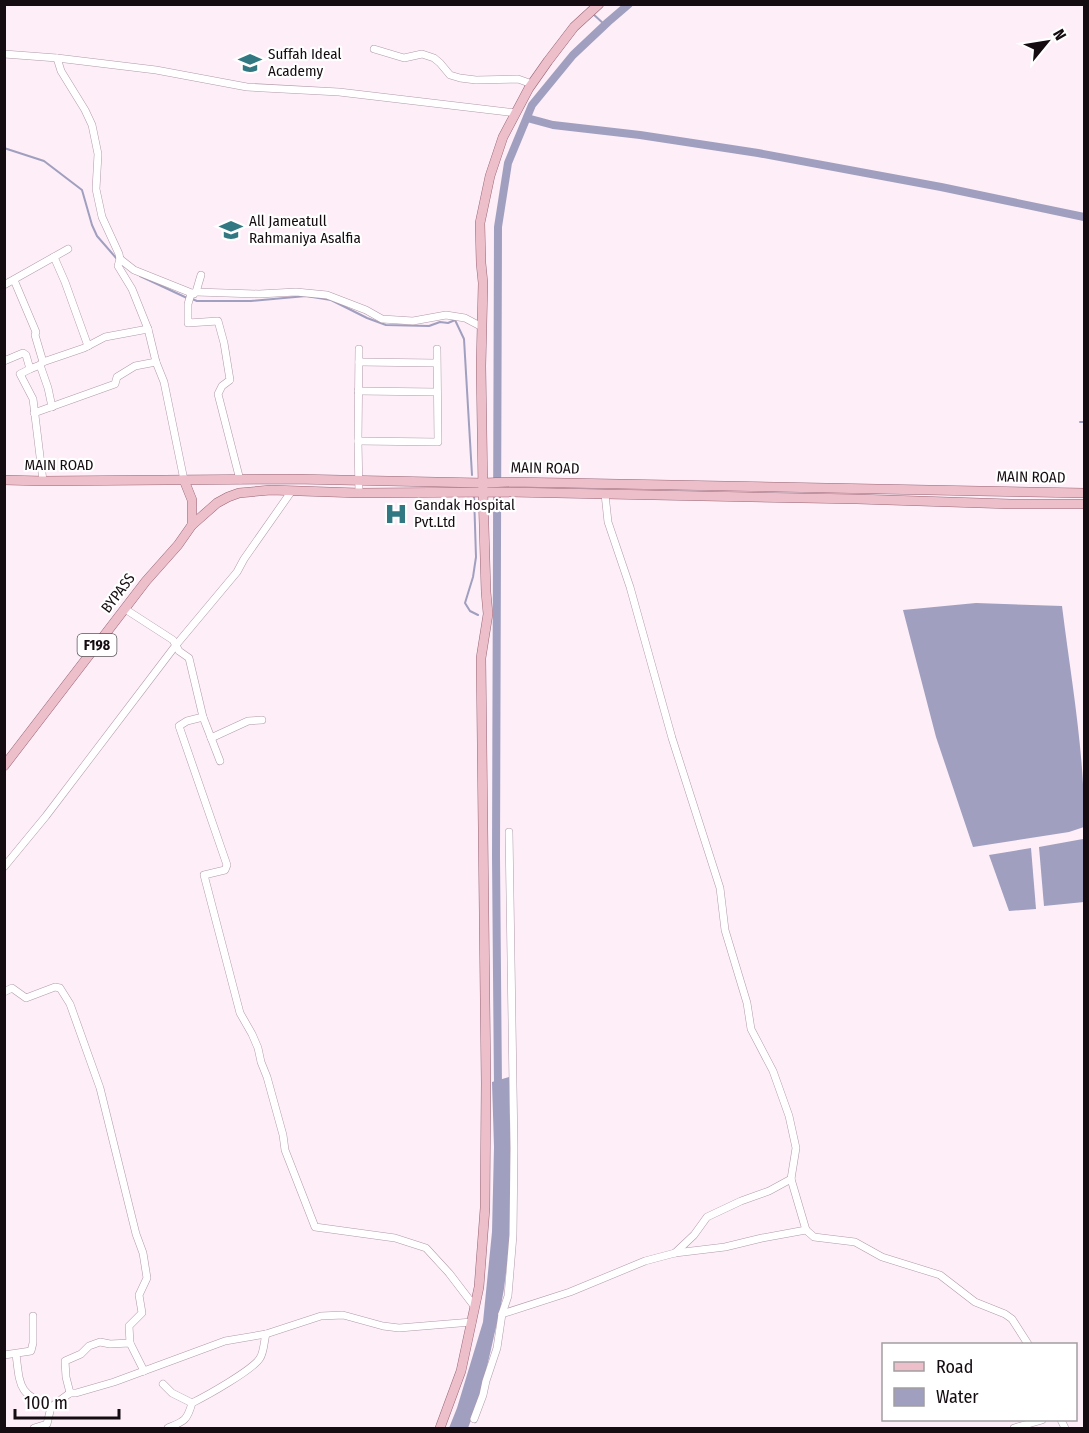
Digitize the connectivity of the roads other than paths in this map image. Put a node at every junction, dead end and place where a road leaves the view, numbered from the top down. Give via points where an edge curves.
1 (599, 4) edge
2 (375, 49) dead end
3 (4, 54) edge
4 (57, 58) junction
5 (532, 84) junction
6 (516, 113) junction
7 (68, 249) dead end
8 (54, 257) junction
9 (119, 263) junction
10 (201, 275) dead end
11 (14, 280) junction
12 (4, 285) edge
13 (194, 293) junction
14 (483, 327) junction
15 (148, 329) junction
16 (88, 346) junction
17 (359, 349) dead end
18 (436, 349) dead end
19 (4, 361) edge
20 (156, 362) junction
21 (359, 362) junction
22 (436, 363) junction
23 (42, 364) junction
24 (30, 369) junction
25 (358, 391) junction
26 (437, 392) junction
27 (52, 406) junction
28 (34, 413) junction
29 (358, 441) junction
30 (4, 480) edge
31 (184, 480) junction
32 (240, 480) junction
33 (358, 480) junction
34 (43, 481) junction
35 (485, 487) junction
36 (503, 487) junction
37 (272, 490) joint
38 (291, 492) junction
39 (1027, 492) junction
40 (359, 493) junction
41 (1084, 493) edge
42 (605, 494) junction
43 (1028, 504) junction
44 (1084, 504) edge
45 (192, 525) junction
46 (125, 609) junction
47 (176, 645) junction
48 (203, 717) junction
49 (262, 720) dead end
50 (211, 738) junction
51 (220, 761) dead end
52 (4, 766) edge
53 (509, 832) dead end
54 (4, 867) edge
55 (4, 992) edge
56 (791, 1179) junction
57 (806, 1230) junction
58 (675, 1253) junction
59 (475, 1307) junction
60 (502, 1314) junction
61 (33, 1316) dead end
62 (472, 1322) junction
63 (266, 1334) junction
64 (130, 1343) junction
65 (1027, 1343) edge
66 (4, 1354) edge
67 (16, 1354) junction
68 (144, 1371) junction
69 (163, 1384) dead end
70 (70, 1393) junction
71 (192, 1402) junction
72 (51, 1407) junction
73 (474, 1419) dead end
74 (1036, 1421) edge
75 (34, 1428) edge
76 (168, 1428) edge
77 (440, 1428) edge
78 (1014, 1428) edge

1 - 5 main road via 574,27
2 - 5 street via 404,58 422,54 434,58 450,75 460,78 518,79
3 - 4 street
4 - 6 street via 248,87 339,92
4 - 9 street via 92,125 98,154 96,189
5 - 6 main road
6 - 14 main road via 490,176 480,223
7 - 8 street
8 - 11 street
8 - 16 street
9 - 13 street
9 - 15 street
10 - 13 street
11 - 12 street
11 - 23 street via 36,332
13 - 14 street via 327,295 382,319 413,321 446,315 465,318
13 - 32 street via 188,304 188,323 218,321 224,343 230,380 218,394
14 - 35 main road
15 - 16 street via 105,337
15 - 20 street
16 - 23 street
17 - 21 street
18 - 22 street
19 - 24 street via 23,353
20 - 27 street via 135,366 117,376 115,384
20 - 31 street via 165,382
21 - 22 street
21 - 25 street
22 - 26 street
23 - 24 street
23 - 27 street
24 - 28 street via 20,374 32,396
25 - 26 street
25 - 29 street
26 - 29 street via 438,442
27 - 28 street
28 - 34 street
29 - 33 street
30 - 34 main road, MAIN ROAD
31 - 32 main road, MAIN ROAD
31 - 34 main road, MAIN ROAD
31 - 45 main road via 192,500
32 - 33 main road, MAIN ROAD
33 - 35 main road, MAIN ROAD
33 - 40 street
35 - 36 main road, MAIN ROAD
35 - 40 main road, MAIN ROAD
35 - 59 main road via 488,614 481,658 486,1185
36 - 39 main road, MAIN ROAD
36 - 42 main road, MAIN ROAD
37 - 38 main road, MAIN ROAD
37 - 45 main road, BYPASS / F198 via 228,497
38 - 40 main road, MAIN ROAD
38 - 47 street via 237,572
39 - 41 main road, MAIN ROAD
39 - 43 main road
42 - 43 main road, MAIN ROAD
42 - 56 street via 608,522 720,888 725,930 751,1029 773,1071 789,1116 796,1148
43 - 44 main road, MAIN ROAD
45 - 46 main road, BYPASS / F198
46 - 47 street
46 - 52 main road, BYPASS / F198
47 - 48 street via 189,658
47 - 54 street
48 - 50 street
48 - 59 street via 179,726 227,865 225,870 204,875 240,1013 258,1048 285,1150 315,1227 395,1238 426,1248
49 - 50 street via 248,721
50 - 51 street
53 - 60 street via 513,1224 511,1276
55 - 64 street via 12,988 26,998 55,987 60,988 70,1004 100,1088 143,1253 147,1278 139,1295 142,1313 129,1326
56 - 57 street
56 - 58 street via 707,1217
57 - 58 street
57 - 65 street via 814,1237 855,1242 882,1257 940,1275 975,1302 1012,1319
58 - 60 street
59 - 62 main road
60 - 73 street
61 - 67 street via 31,1351
62 - 63 street via 399,1328 343,1315 321,1316
62 - 77 main road via 461,1371
63 - 68 street via 225,1341
63 - 71 street via 261,1358
64 - 68 street
64 - 70 street via 100,1342 65,1360
66 - 67 street
67 - 72 street via 24,1392
68 - 70 street
69 - 71 street
70 - 72 street
71 - 76 street via 185,1421
72 - 75 street via 46,1424
74 - 78 street

